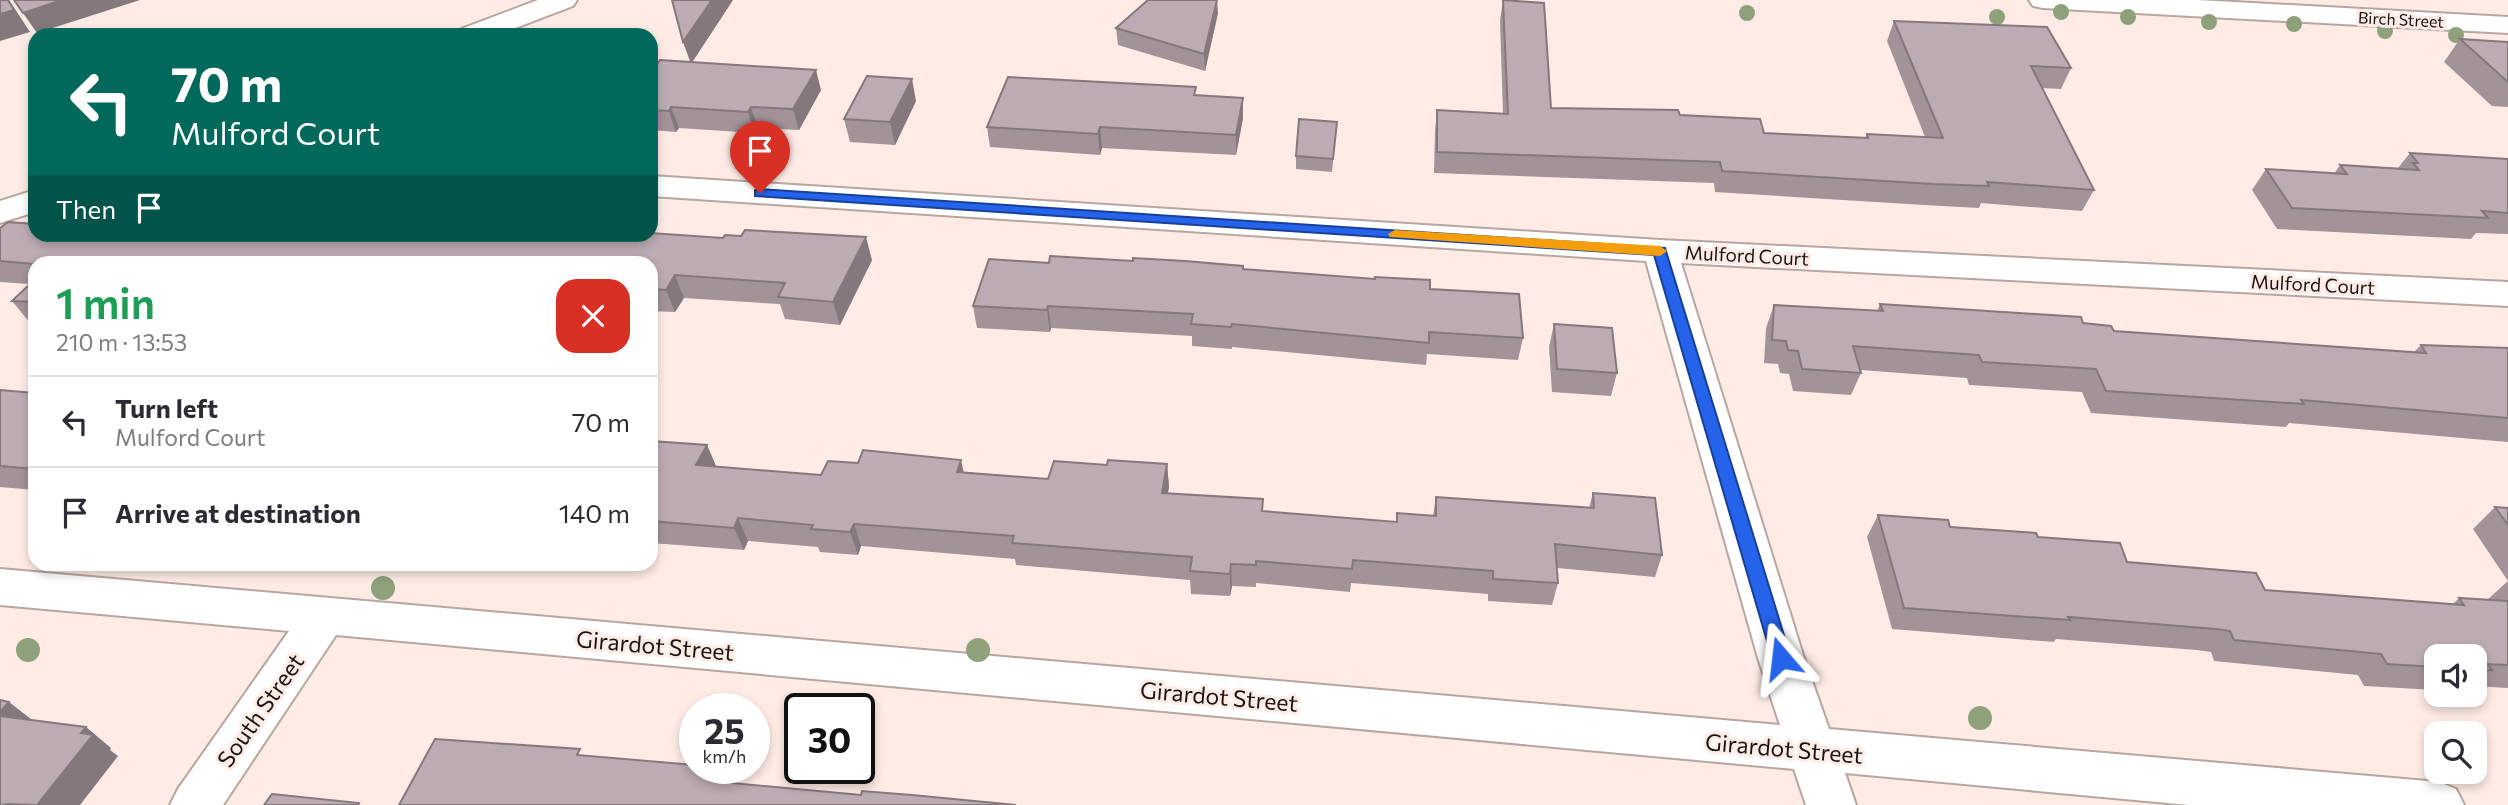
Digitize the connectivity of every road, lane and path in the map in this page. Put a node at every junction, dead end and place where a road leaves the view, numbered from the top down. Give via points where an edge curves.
1 (563, 0) edge
2 (2043, 0) edge
3 (2080, 1) edge
4 (2508, 24) edge
5 (489, 28) edge
6 (658, 186) edge
7 (28, 203) edge
8 (0, 213) edge
9 (1660, 251) junction
10 (2508, 294) edge
11 (0, 587) edge
12 (326, 614) junction
13 (1812, 751) junction
14 (195, 805) edge
15 (1831, 805) edge
16 (2439, 805) edge

1 - 5 street
2 - 3 street, Birch Street
3 - 4 street, Birch Street
6 - 9 street, Mulford Court
7 - 8 street
9 - 10 street, Mulford Court
9 - 13 street
11 - 12 street, Girardot Street
12 - 13 street, Girardot Street
12 - 14 street, South Street
13 - 15 street
13 - 16 street, Girardot Street

